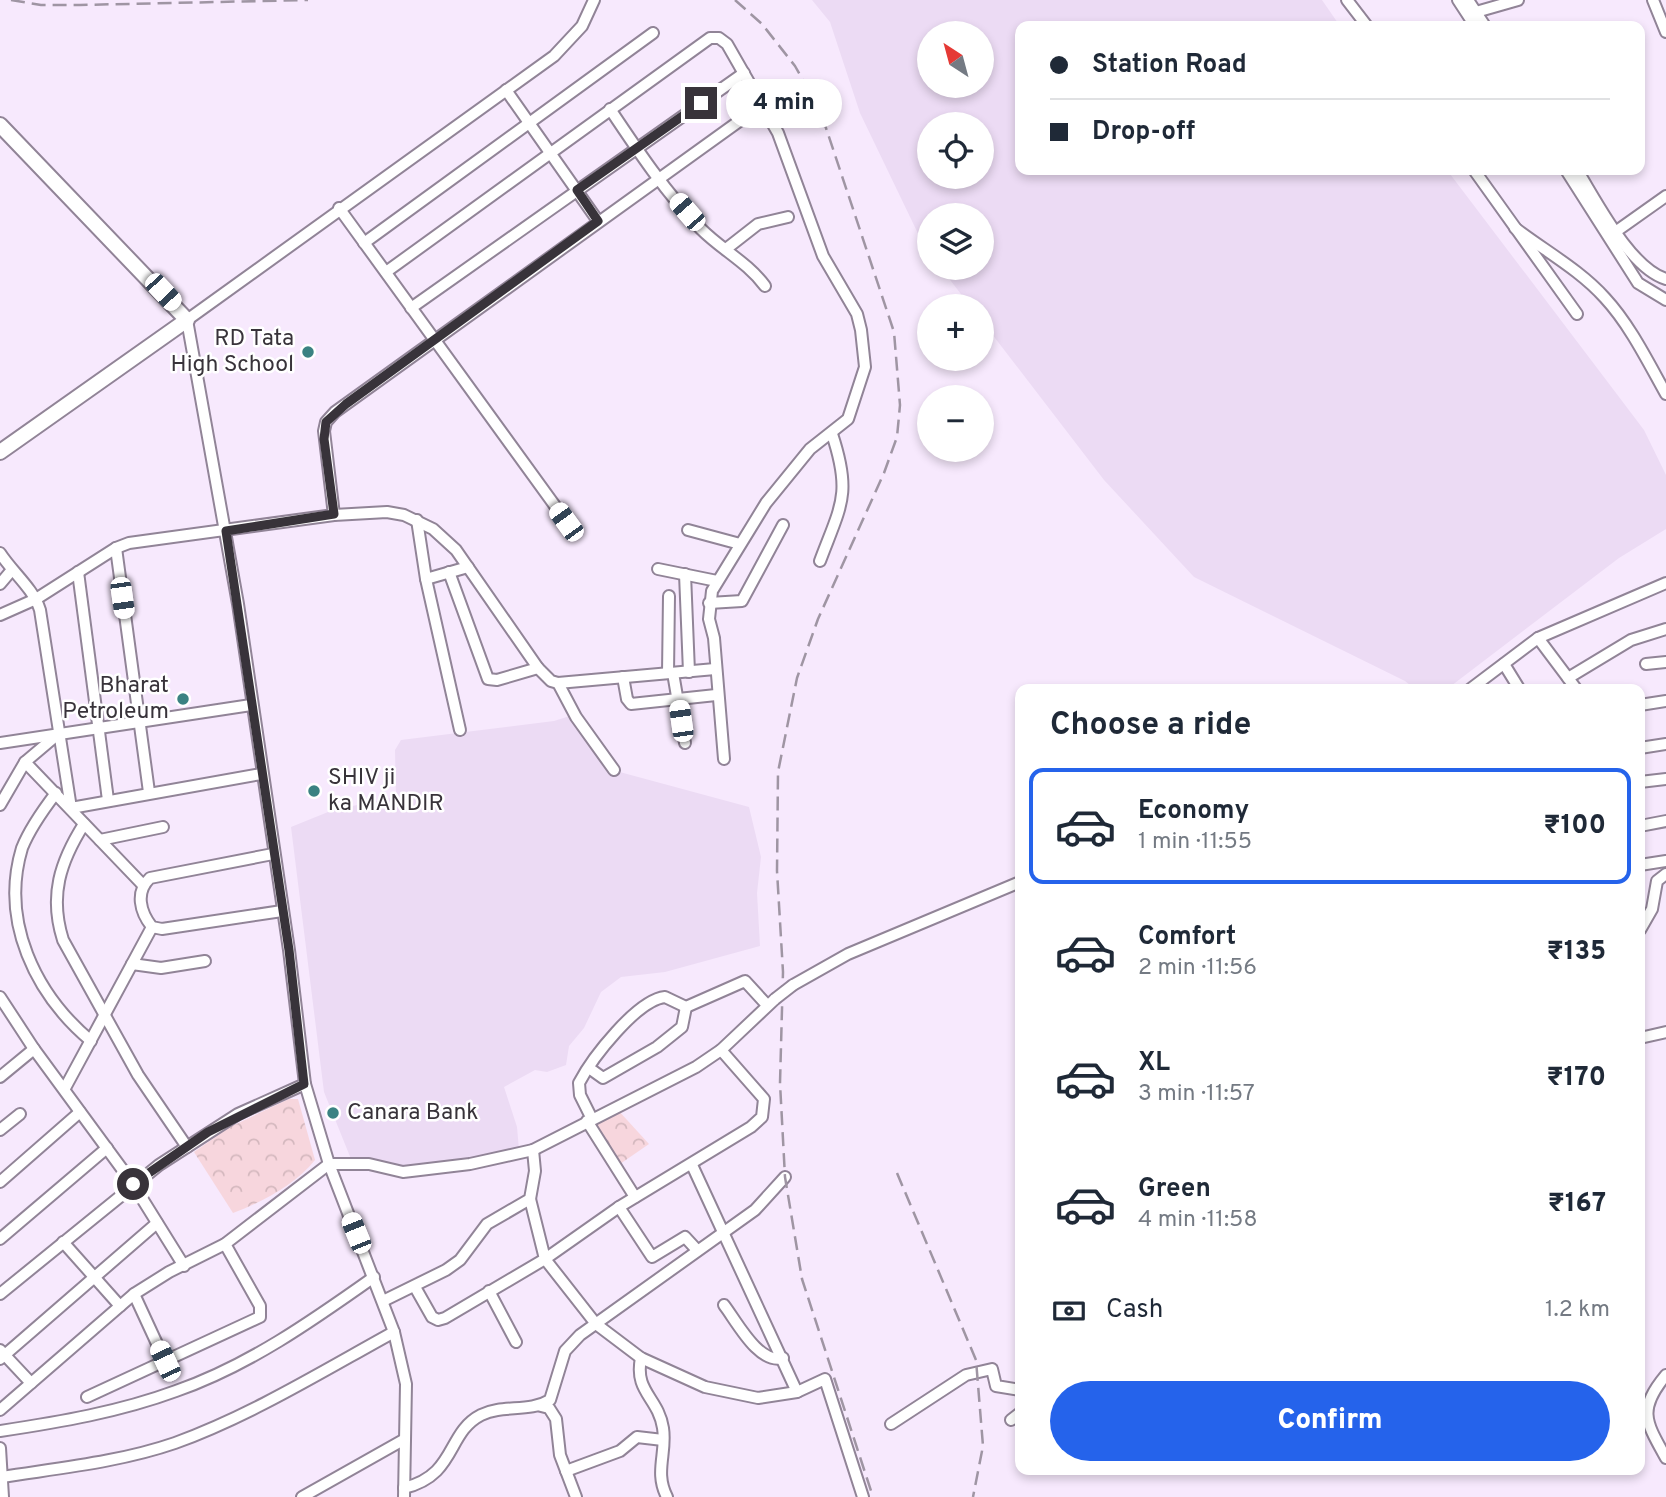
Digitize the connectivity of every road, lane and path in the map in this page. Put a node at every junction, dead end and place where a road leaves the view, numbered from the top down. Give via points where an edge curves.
1 (594, 0) edge
2 (1347, 0) edge
3 (1458, 0) edge
4 (1468, 0) edge
5 (1518, 0) edge
6 (1653, 0) edge
7 (1476, 12) junction
8 (1363, 21) edge
9 (1472, 21) edge
10 (1482, 21) edge
11 (1666, 32) edge
12 (653, 33) dead end
13 (744, 73) junction
14 (506, 90) junction
15 (763, 104) junction
16 (610, 109) junction
17 (531, 124) junction
18 (0, 125) edge
19 (637, 149) junction
20 (550, 152) junction
21 (1478, 175) edge
22 (1570, 175) edge
23 (1580, 175) edge
24 (659, 179) junction
25 (577, 190) junction
26 (1666, 196) edge
27 (339, 208) junction
28 (788, 217) dead end
29 (598, 221) junction
30 (1516, 228) junction
31 (1612, 234) junction
32 (364, 243) junction
33 (726, 249) junction
34 (386, 272) junction
35 (1660, 277) edge
36 (765, 286) dead end
37 (1654, 292) junction
38 (1666, 300) edge
39 (411, 308) junction
40 (1666, 308) edge
41 (1577, 314) dead end
42 (187, 320) junction
43 (434, 340) junction
44 (1665, 388) edge
45 (832, 433) junction
46 (0, 452) edge
47 (334, 514) junction
48 (417, 520) junction
49 (566, 522) dead end
50 (783, 525) dead end
51 (688, 530) dead end
52 (226, 531) junction
53 (740, 544) junction
54 (116, 548) junction
55 (0, 553) edge
56 (820, 561) dead end
57 (468, 567) junction
58 (658, 569) dead end
59 (11, 571) junction
60 (78, 572) junction
61 (449, 572) junction
62 (685, 574) junction
63 (426, 579) junction
64 (717, 581) junction
65 (1666, 583) edge
66 (0, 584) edge
67 (669, 596) dead end
68 (36, 599) junction
69 (709, 603) junction
70 (0, 615) edge
71 (1666, 629) edge
72 (1538, 638) junction
73 (1666, 662) edge
74 (1504, 664) junction
75 (1646, 664) dead end
76 (538, 668) junction
77 (715, 669) junction
78 (689, 672) junction
79 (671, 673) junction
80 (623, 677) junction
81 (1568, 678) junction
82 (558, 683) junction
83 (1477, 684) edge
84 (1516, 684) edge
85 (1572, 684) edge
86 (716, 695) junction
87 (678, 699) junction
88 (1666, 701) edge
89 (1645, 704) edge
90 (251, 705) junction
91 (139, 722) junction
92 (99, 729) junction
93 (460, 730) dead end
94 (59, 734) junction
95 (0, 743) edge
96 (685, 743) dead end
97 (1666, 744) edge
98 (1645, 747) edge
99 (724, 759) dead end
100 (25, 762) junction
101 (614, 770) dead end
102 (261, 774) junction
103 (1666, 779) edge
104 (1645, 781) edge
105 (149, 792) junction
106 (56, 793) junction
107 (108, 800) junction
108 (0, 804) edge
109 (71, 808) junction
110 (1666, 821) edge
111 (84, 824) junction
112 (1645, 825) edge
113 (163, 827) dead end
114 (100, 840) junction
115 (273, 854) junction
116 (1666, 862) edge
117 (1645, 864) edge
118 (1666, 874) edge
119 (1015, 884) edge
120 (142, 885) junction
121 (1645, 901) edge
122 (1653, 901) junction
123 (282, 911) junction
124 (1645, 919) edge
125 (152, 927) junction
126 (205, 961) dead end
127 (132, 964) junction
128 (0, 997) edge
129 (771, 1002) junction
130 (686, 1007) junction
131 (105, 1013) junction
132 (1666, 1032) edge
133 (1645, 1037) edge
134 (91, 1041) junction
135 (34, 1049) junction
136 (721, 1050) junction
137 (589, 1068) junction
138 (0, 1077) edge
139 (304, 1084) junction
140 (65, 1088) junction
141 (80, 1112) junction
142 (20, 1114) dead end
143 (590, 1120) junction
144 (0, 1130) edge
145 (187, 1147) junction
146 (107, 1148) junction
147 (533, 1150) junction
148 (329, 1164) junction
149 (692, 1165) junction
150 (785, 1177) dead end
151 (0, 1182) edge
152 (133, 1184) junction
153 (635, 1197) junction
154 (530, 1199) junction
155 (619, 1208) junction
156 (157, 1223) junction
157 (722, 1232) junction
158 (0, 1240) edge
159 (63, 1242) junction
160 (225, 1244) junction
161 (697, 1250) junction
162 (545, 1259) junction
163 (184, 1266) junction
164 (94, 1277) junction
165 (374, 1277) junction
166 (415, 1287) junction
167 (489, 1291) junction
168 (0, 1294) edge
169 (134, 1294) junction
170 (383, 1301) junction
171 (120, 1306) junction
172 (724, 1306) dead end
173 (596, 1324) junction
174 (394, 1332) junction
175 (516, 1342) dead end
176 (1, 1355) edge
177 (641, 1358) junction
178 (783, 1358) junction
179 (165, 1361) junction
180 (1666, 1375) edge
181 (31, 1383) junction
182 (1015, 1389) edge
183 (797, 1392) junction
184 (86, 1397) dead end
185 (541, 1406) junction
186 (0, 1410) edge
187 (891, 1424) dead end
188 (0, 1431) edge
189 (405, 1439) junction
190 (663, 1440) junction
191 (0, 1448) edge
192 (1666, 1458) edge
193 (566, 1471) junction
194 (2, 1477) junction
195 (404, 1492) edge
196 (3, 1497) edge
197 (302, 1497) edge
198 (576, 1497) edge
199 (667, 1497) edge
200 (863, 1497) edge

1 - 14 street via 570,41
2 - 8 street
3 - 9 street
4 - 7 street
5 - 7 street
6 - 11 street
7 - 10 street
12 - 17 street
13 - 15 street
13 - 16 street via 727,44 710,37
13 - 19 street
14 - 17 street
14 - 27 street
15 - 24 street
15 - 45 street via 823,256 846,292 861,330 864,367 848,419
16 - 19 street
16 - 20 street
17 - 20 street
17 - 32 street
18 - 42 main road
19 - 24 street
19 - 25 street
20 - 25 street
20 - 34 street
21 - 30 street
22 - 31 street
23 - 31 street
24 - 29 street
24 - 33 street via 701,229
25 - 29 street
25 - 39 street
26 - 31 street
27 - 32 street
27 - 42 street
28 - 33 street via 758,224
29 - 43 street
30 - 41 street
30 - 44 street via 1607,299
31 - 35 street
31 - 37 street via 1638,283
32 - 34 street
33 - 36 street via 748,265
34 - 39 street
35 - 37 street
37 - 38 street
37 - 40 street
39 - 43 street
42 - 46 main road
42 - 52 street
43 - 47 street via 326,422
43 - 49 street
45 - 53 street via 801,460
45 - 56 street via 844,489
47 - 48 street via 387,512
47 - 52 street
48 - 57 street via 444,536
48 - 63 street
50 - 69 street via 742,601
51 - 53 street
52 - 54 street via 154,538
52 - 90 street
53 - 64 street
54 - 60 street
54 - 91 street
55 - 59 street
57 - 61 street
57 - 76 street
58 - 62 street
59 - 66 street
59 - 68 street
60 - 68 street
60 - 92 street
61 - 63 street
61 - 76 street via 488,679
62 - 64 street
62 - 78 street
63 - 93 street
64 - 69 street
65 - 72 street
67 - 79 street
68 - 70 street
68 - 94 street
69 - 77 street
71 - 81 street via 1631,640
72 - 74 street
72 - 81 street
73 - 75 street
74 - 83 street
74 - 84 street
76 - 82 street
77 - 78 street
77 - 86 street
78 - 79 street
79 - 80 street
79 - 87 street
80 - 82 street
80 - 87 street via 631,704
81 - 85 street
82 - 101 street
86 - 87 street
86 - 99 street
87 - 96 street
88 - 89 street
90 - 91 street
90 - 102 street
91 - 92 street
91 - 105 street
92 - 94 street
92 - 107 street
94 - 95 street
94 - 100 street
94 - 109 street
97 - 98 street
100 - 106 street
100 - 108 street
102 - 105 street
102 - 115 street
103 - 104 street
105 - 107 street
106 - 109 street
106 - 134 street via 22,848 15,872 14,911 35,979 50,1002
107 - 109 street
109 - 111 street
110 - 112 street
111 - 114 street
111 - 131 street via 59,871 57,920 72,960
113 - 114 street
114 - 120 street
115 - 120 street via 161,874
115 - 123 street
116 - 117 street
118 - 122 street via 1657,881
119 - 129 street, bridge via 848,954
120 - 125 street via 142,908
121 - 122 street
122 - 124 street
123 - 125 street via 177,929
123 - 139 street
125 - 127 street
126 - 127 street via 161,968
127 - 131 street
128 - 135 street
129 - 130 street via 746,981
129 - 136 street
130 - 137 street via 665,997 648,1001
130 - 137 street via 682,1027 640,1058 603,1078
131 - 134 street
131 - 145 street via 138,1075
132 - 133 street
134 - 140 street
135 - 138 street
135 - 140 street
136 - 143 street
136 - 149 street via 758,1089 765,1108 751,1127
137 - 143 street via 578,1090
139 - 145 street via 238,1114
139 - 148 street
140 - 141 street
141 - 146 street
141 - 151 street
142 - 144 street
143 - 147 street
143 - 153 street
145 - 152 street
146 - 152 street
146 - 158 street
147 - 148 street via 403,1172 369,1164
147 - 154 street
148 - 160 street
148 - 165 street
149 - 153 street
149 - 157 street
150 - 157 street via 755,1210
152 - 156 street
152 - 159 street
153 - 155 street
154 - 162 street
154 - 166 street via 488,1224 460,1260
155 - 161 street via 652,1257 685,1237
155 - 162 street
156 - 163 street
156 - 164 street
157 - 161 street
157 - 178 street
159 - 164 street
159 - 168 street
160 - 163 street
160 - 179 street via 260,1307 260,1317
161 - 173 street
162 - 167 street
162 - 173 street
163 - 169 street
164 - 171 street
164 - 176 street
165 - 170 street
165 - 188 street via 274,1344 178,1391 104,1413
166 - 167 street via 438,1320
166 - 170 street
167 - 175 street
169 - 171 street
169 - 179 street
170 - 174 street
171 - 181 street
172 - 178 street via 765,1356
173 - 177 street
173 - 185 street via 565,1351 550,1401
174 - 189 street via 406,1384
174 - 194 street via 251,1410 172,1444 108,1460
176 - 181 street
177 - 183 street via 726,1393 758,1398
177 - 190 street via 638,1379 657,1412
178 - 183 street
179 - 184 street
180 - 192 street via 1650,1397 1646,1418
181 - 186 street
182 - 187 street via 996,1386 992,1369 978,1371
183 - 200 street via 825,1379
185 - 193 street via 549,1408 556,1419
185 - 195 street via 481,1415 434,1475
189 - 195 street
189 - 197 street
190 - 193 street via 637,1437 620,1451
190 - 199 street via 658,1475
191 - 194 street
193 - 198 street
194 - 196 street

